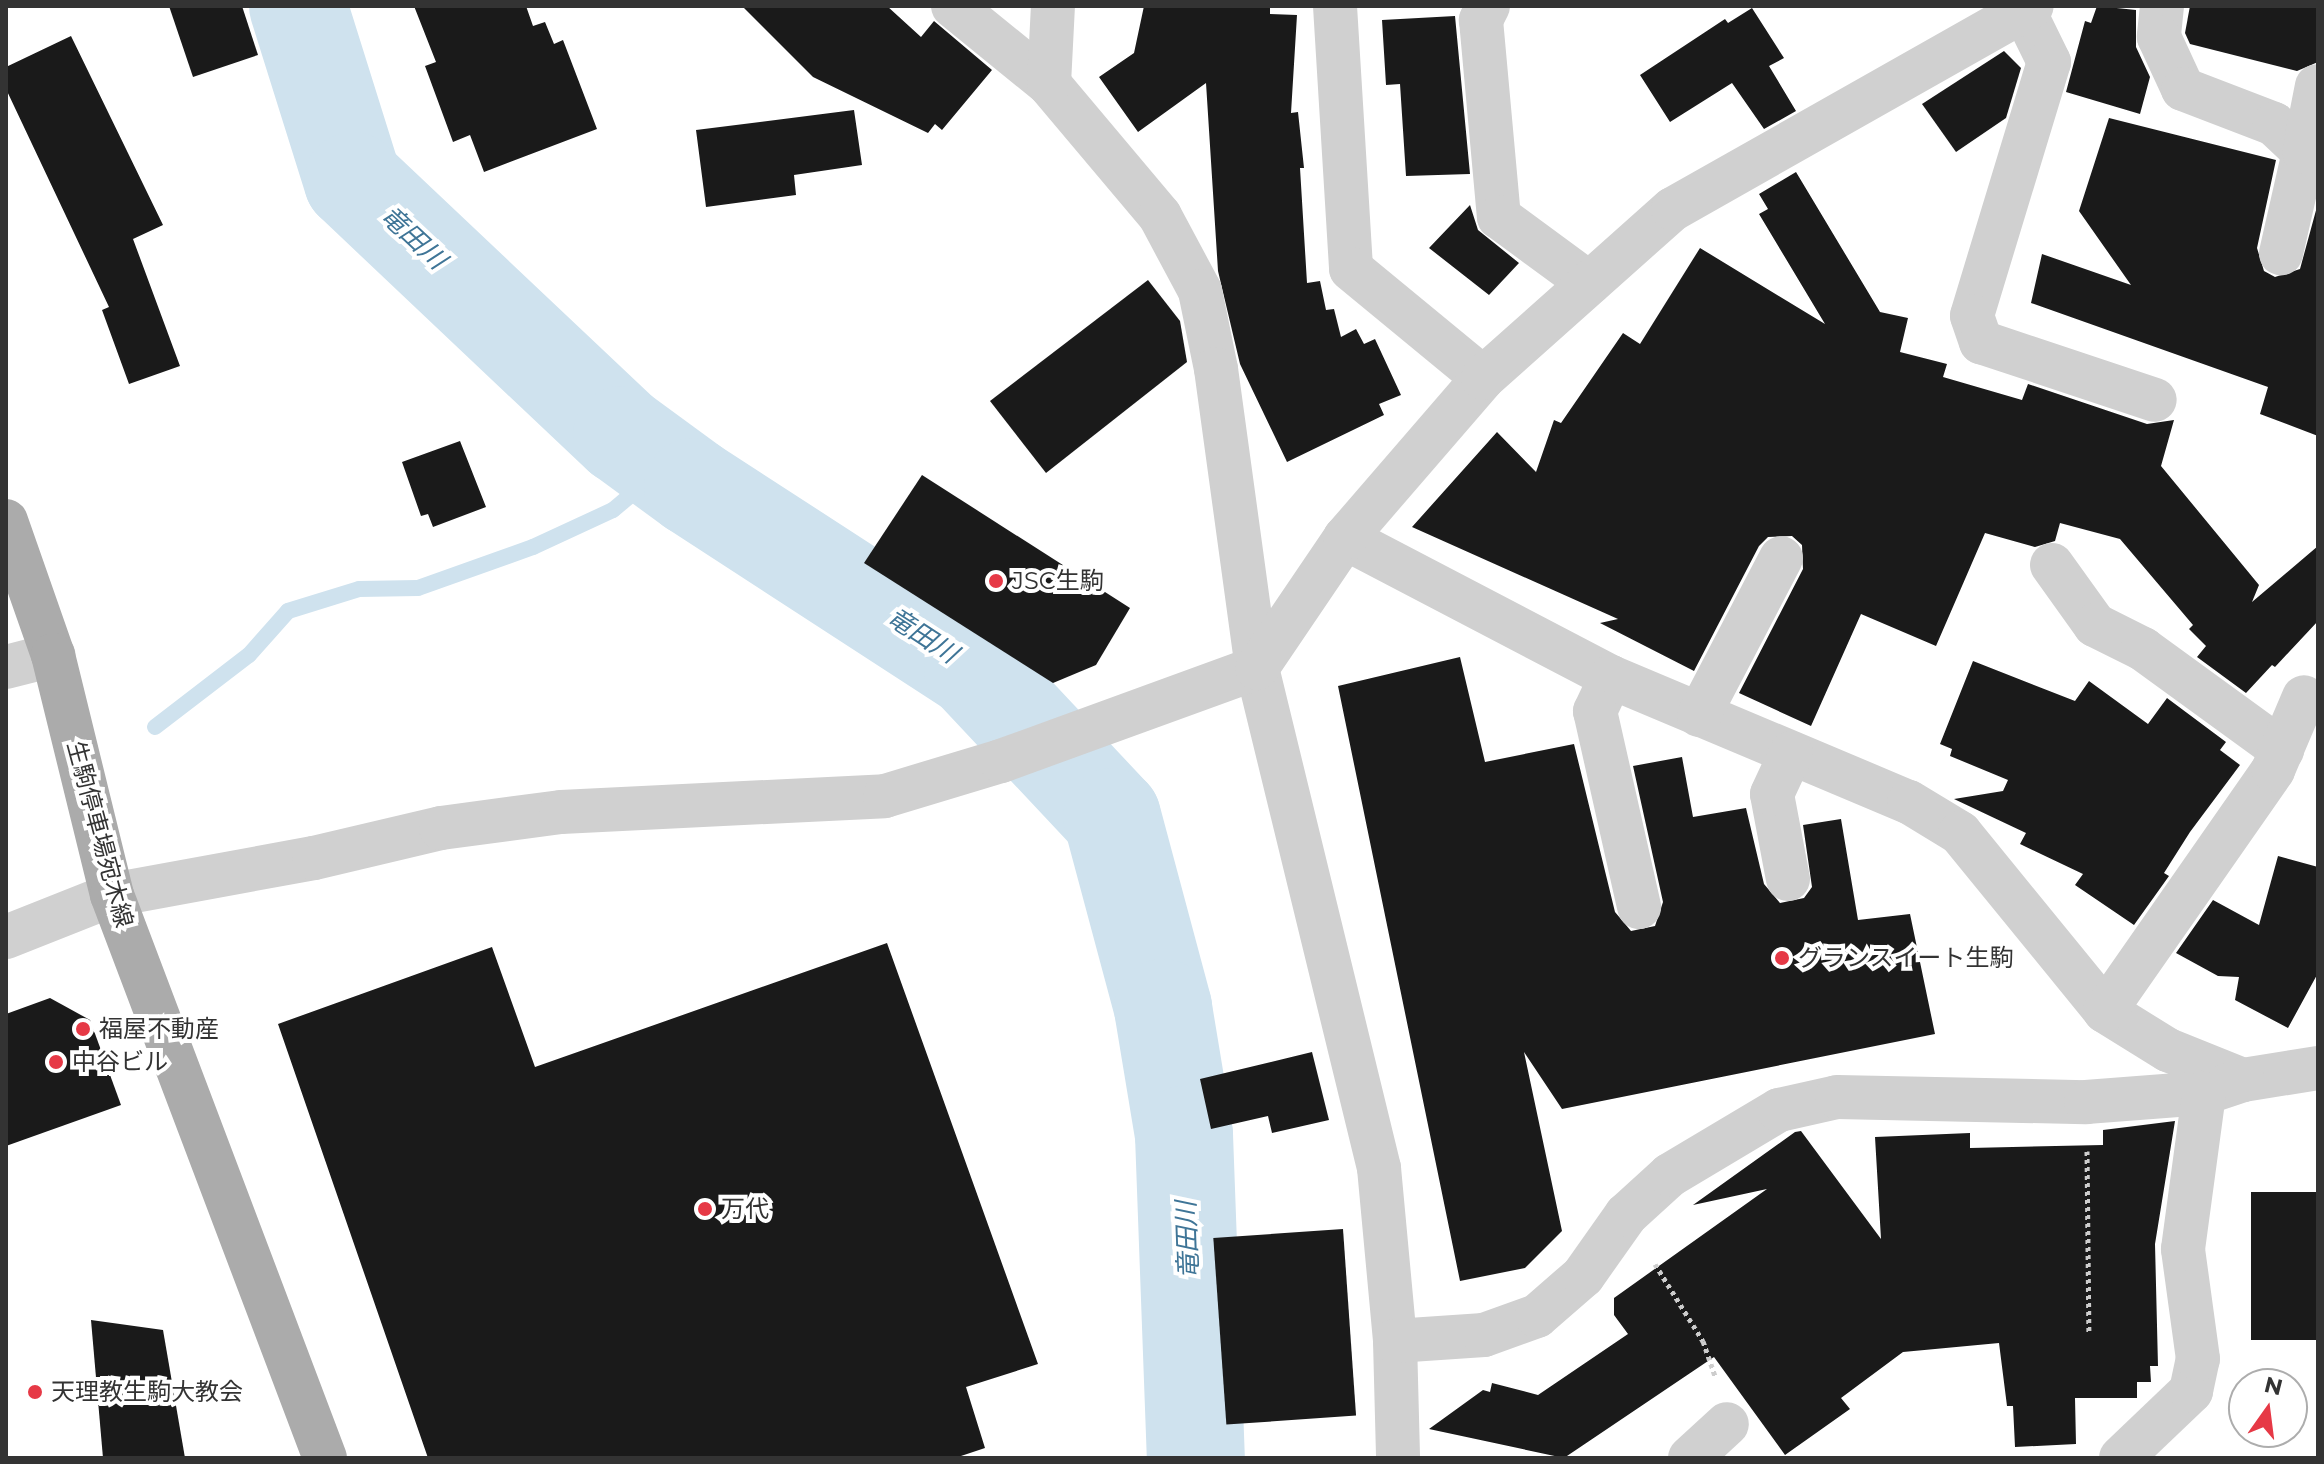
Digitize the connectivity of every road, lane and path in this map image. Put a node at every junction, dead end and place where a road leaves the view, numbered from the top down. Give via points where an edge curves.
1 (953, 6) edge
2 (1053, 6) edge
3 (1335, 6) edge
4 (1488, 6) edge
5 (2162, 6) edge
6 (2028, 8) edge
7 (1049, 84) junction
8 (2317, 86) edge
9 (2304, 152) junction
10 (2281, 253) dead end
11 (1589, 283) junction
12 (1483, 378) junction
13 (2155, 400) dead end
14 (6, 521) edge
15 (1345, 538) junction
16 (1781, 558) dead end
17 (2052, 565) dead end
18 (53, 655) junction
19 (6, 667) edge
20 (1257, 668) junction
21 (1611, 677) junction
22 (2304, 697) dead end
23 (1699, 715) junction
24 (2282, 750) junction
25 (1791, 753) junction
26 (1788, 879) dead end
27 (112, 895) junction
28 (1639, 907) dead end
29 (6, 937) edge
30 (2105, 1011) junction
31 (2318, 1068) edge
32 (2224, 1086) junction
33 (2086, 1102) junction
34 (1626, 1215) junction
35 (2089, 1334) dead end
36 (1395, 1341) junction
37 (1727, 1424) joint
38 (325, 1458) edge
39 (1398, 1458) edge
40 (1690, 1458) edge
41 (2121, 1458) edge

1 - 7 street
2 - 7 street
3 - 12 street via 1351,269
4 - 11 street via 1481,20 1499,217
5 - 9 street via 2159,37 2183,89 2274,124
6 - 11 street via 1673,209
6 - 13 street via 2049,62 1972,316 1981,342
7 - 20 street via 1160,216 1200,291 1216,369
8 - 9 street
9 - 10 street
11 - 12 street
12 - 15 street
14 - 18 main road, 生駒停車場宛木線
15 - 20 street
15 - 21 street
16 - 23 street
17 - 24 street via 2095,625 2143,649
18 - 19 street
18 - 27 main road, 生駒停車場宛木線
20 - 27 street via 1001,761 885,796 561,812 441,828 314,858
20 - 36 street via 1379,1168
21 - 23 street
21 - 28 street via 1595,711
22 - 24 street
23 - 25 street
24 - 30 street
25 - 26 street via 1772,794
25 - 30 street via 1909,802 1960,833
27 - 29 street
27 - 38 main road, 生駒停車場宛木線
30 - 32 street
31 - 32 street
32 - 33 street
32 - 41 street via 2183,1249 2198,1359 2191,1391
33 - 34 street via 1837,1097 1779,1110 1670,1175
33 - 35 path
34 - 36 street via 1583,1276 1537,1316 1484,1335
34 - 37 path via 1703,1341
36 - 39 street
37 - 40 street

